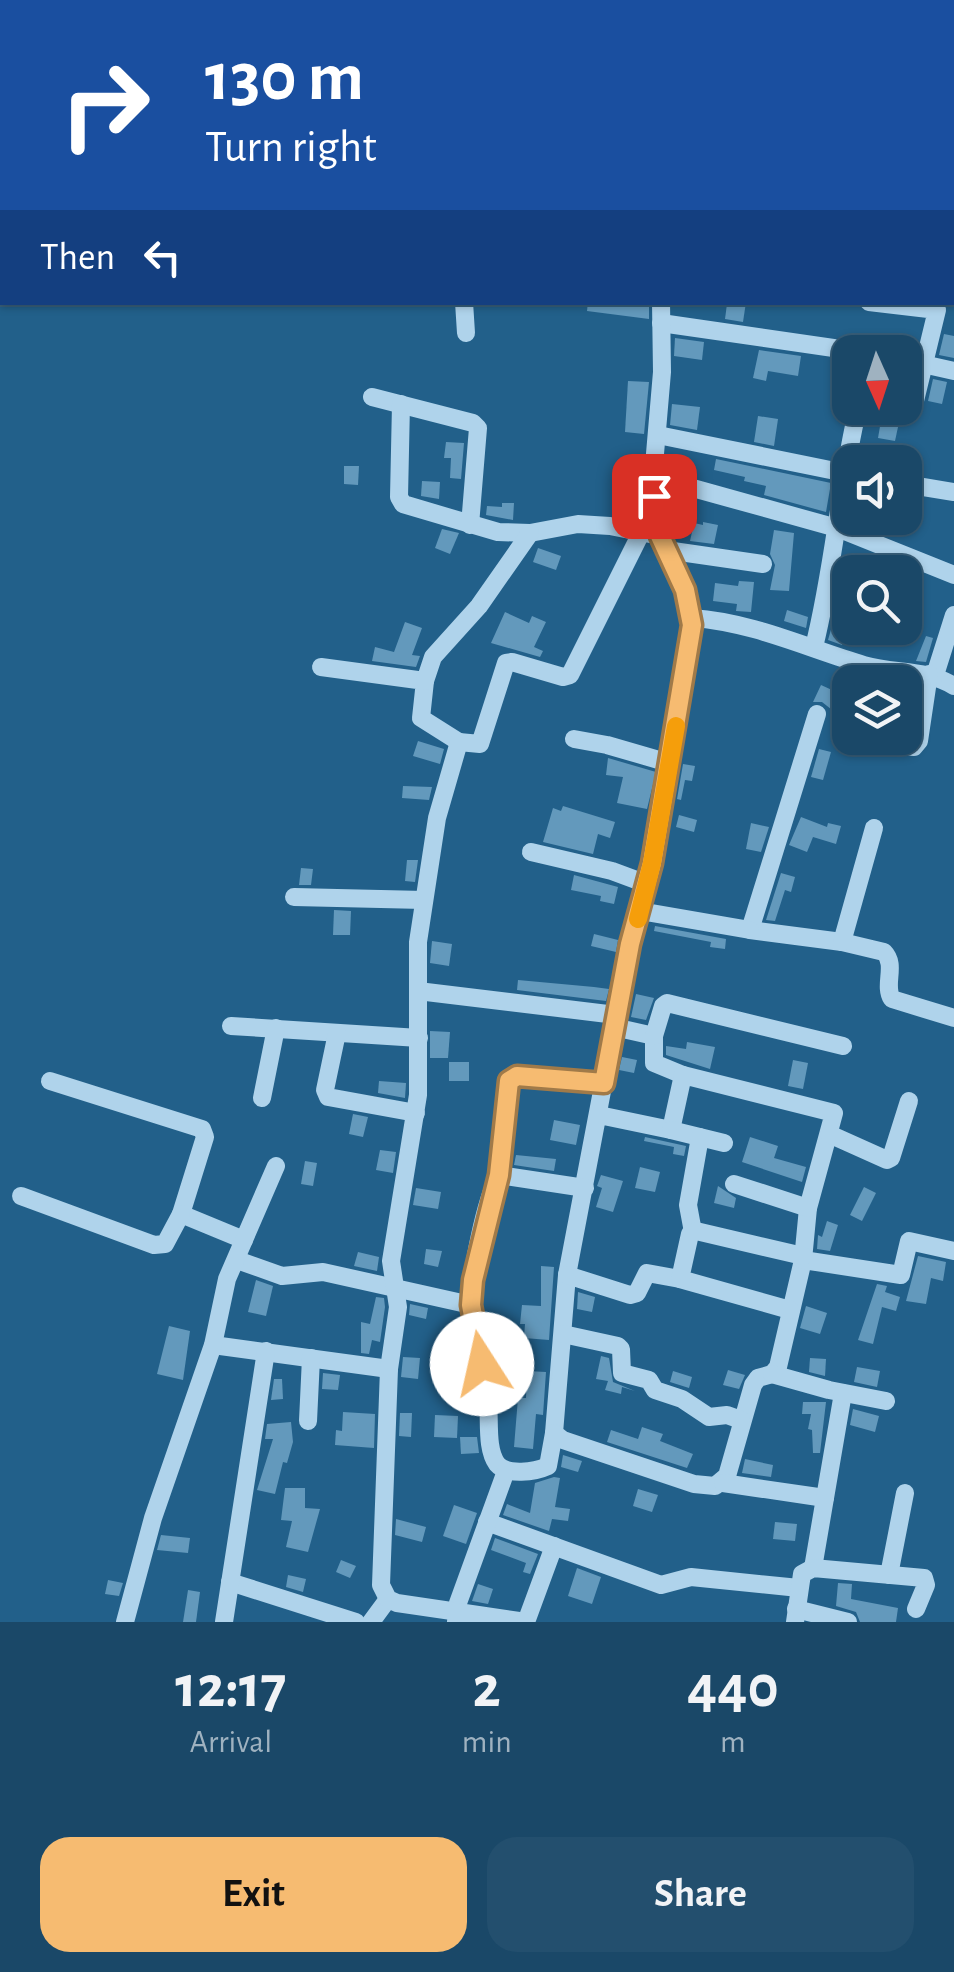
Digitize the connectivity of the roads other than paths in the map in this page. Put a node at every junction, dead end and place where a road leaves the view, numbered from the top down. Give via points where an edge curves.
1 (464, 305) edge
2 (661, 305) edge
3 (906, 305) edge
4 (943, 308) edge
5 (661, 323) junction
6 (466, 333) dead end
7 (832, 348) edge
8 (922, 363) edge
9 (925, 364) junction
10 (954, 371) edge
11 (922, 375) edge
12 (372, 397) dead end
13 (400, 404) junction
14 (658, 434) junction
15 (832, 470) edge
16 (653, 477) junction
17 (922, 487) edge
18 (954, 492) edge
19 (470, 525) junction
20 (832, 527) edge
21 (530, 533) junction
22 (836, 535) edge
23 (854, 535) edge
24 (656, 539) junction
25 (763, 564) dead end
26 (954, 575) edge
27 (954, 615) edge
28 (692, 618) junction
29 (814, 647) junction
30 (321, 667) dead end
31 (932, 674) junction
32 (425, 681) junction
33 (954, 686) edge
34 (816, 714) dead end
35 (922, 730) edge
36 (574, 739) dead end
37 (459, 742) junction
38 (669, 762) junction
39 (874, 828) dead end
40 (531, 852) dead end
41 (647, 884) junction
42 (294, 897) dead end
43 (424, 900) junction
44 (640, 911) junction
45 (750, 930) junction
46 (842, 942) junction
47 (418, 991) junction
48 (954, 1018) edge
49 (615, 1021) junction
50 (231, 1026) dead end
51 (276, 1028) junction
52 (338, 1033) junction
53 (654, 1036) junction
54 (419, 1038) junction
55 (843, 1046) dead end
56 (684, 1074) junction
57 (50, 1081) dead end
58 (604, 1083) junction
59 (262, 1098) dead end
60 (909, 1101) dead end
61 (416, 1112) junction
62 (598, 1116) junction
63 (671, 1130) junction
64 (829, 1134) junction
65 (700, 1137) junction
66 (724, 1143) dead end
67 (276, 1166) dead end
68 (499, 1175) junction
69 (734, 1184) dead end
70 (585, 1188) junction
71 (20, 1196) dead end
72 (808, 1208) junction
73 (181, 1214) junction
74 (692, 1232) junction
75 (244, 1240) junction
76 (954, 1251) edge
77 (803, 1258) junction
78 (237, 1260) junction
79 (567, 1275) junction
80 (680, 1279) junction
81 (396, 1290) junction
82 (471, 1305) junction
83 (790, 1310) junction
84 (563, 1334) junction
85 (213, 1345) junction
86 (266, 1351) junction
87 (311, 1358) junction
88 (389, 1370) junction
89 (772, 1374) junction
90 (844, 1393) junction
91 (886, 1400) dead end
92 (741, 1420) junction
93 (308, 1421) dead end
94 (554, 1433) junction
95 (506, 1471) junction
96 (722, 1483) junction
97 (905, 1493) dead end
98 (825, 1498) junction
99 (487, 1522) junction
100 (554, 1546) junction
101 (813, 1568) junction
102 (889, 1574) junction
103 (230, 1582) junction
104 (800, 1588) junction
105 (388, 1599) junction
106 (916, 1609) dead end
107 (295, 1612) edge
108 (456, 1616) edge
109 (796, 1616) edge
110 (126, 1622) edge
111 (224, 1622) edge
112 (356, 1622) edge
113 (371, 1622) edge
114 (526, 1622) edge
115 (848, 1622) edge

1 - 6 street
2 - 5 street
3 - 4 street
4 - 9 street
5 - 7 street
5 - 14 street
8 - 9 street
9 - 10 street
9 - 11 street
12 - 13 street
13 - 19 street via 400,501
13 - 19 street via 478,428
14 - 15 street
14 - 16 street
16 - 20 street
16 - 24 street
17 - 18 street
19 - 21 street
21 - 24 street via 578,524
21 - 32 street via 433,657
22 - 29 street
23 - 26 street
24 - 25 street
24 - 28 street via 685,590
24 - 37 street via 570,675 506,663 480,744
27 - 31 street
28 - 29 street via 726,620
28 - 38 street
29 - 31 street via 866,666
30 - 32 street
31 - 33 street
31 - 35 street
32 - 37 street via 421,718
34 - 45 street
36 - 38 street
37 - 43 street via 436,818
38 - 41 street
39 - 46 street
40 - 41 street
41 - 44 street
42 - 43 street
43 - 47 street
44 - 45 street
44 - 49 street
45 - 46 street
46 - 48 street via 889,956 892,999
47 - 49 street
47 - 54 street
49 - 53 street
49 - 58 street
50 - 51 street
51 - 52 street
51 - 59 street
52 - 54 street
52 - 61 street via 328,1097
53 - 55 street via 663,1006 674,1004
53 - 56 street via 654,1062
54 - 61 street
56 - 63 street
56 - 64 street via 834,1113
57 - 73 street via 206,1132
58 - 62 street
58 - 68 street via 512,1078
60 - 64 street via 887,1160
61 - 81 street via 391,1262
62 - 63 street
62 - 70 street
63 - 65 street
64 - 72 street
65 - 66 street
65 - 74 street via 688,1205
67 - 75 street
68 - 70 street
68 - 82 street
69 - 72 street
70 - 79 street
71 - 73 street via 154,1245 166,1244
72 - 77 street
73 - 75 street
74 - 77 street
74 - 80 street
75 - 78 street
76 - 77 street via 909,1242 901,1275
77 - 83 street
78 - 81 street via 282,1276 324,1272
78 - 85 street
79 - 80 street via 630,1295 648,1274
79 - 84 street
80 - 83 street
81 - 82 street
81 - 88 street
82 - 95 street via 492,1451
83 - 89 street
84 - 92 street via 618,1346 622,1373 649,1380 654,1390 708,1417
84 - 94 street
85 - 86 street
85 - 110 street via 152,1518
86 - 87 street
86 - 103 street
87 - 88 street
87 - 93 street
88 - 105 street via 381,1585
89 - 90 street
89 - 92 street via 758,1378
90 - 91 street
90 - 98 street
92 - 96 street
94 - 95 street via 548,1466
94 - 96 street via 694,1484
95 - 99 street
96 - 98 street
97 - 102 street
98 - 101 street
99 - 100 street
99 - 108 street
100 - 104 street via 660,1585 690,1577
100 - 114 street
101 - 102 street
101 - 104 street via 802,1574
102 - 106 street via 926,1580
103 - 107 street
103 - 111 street
104 - 109 street
105 - 108 street
105 - 113 street
107 - 112 street
108 - 114 street
109 - 115 street

